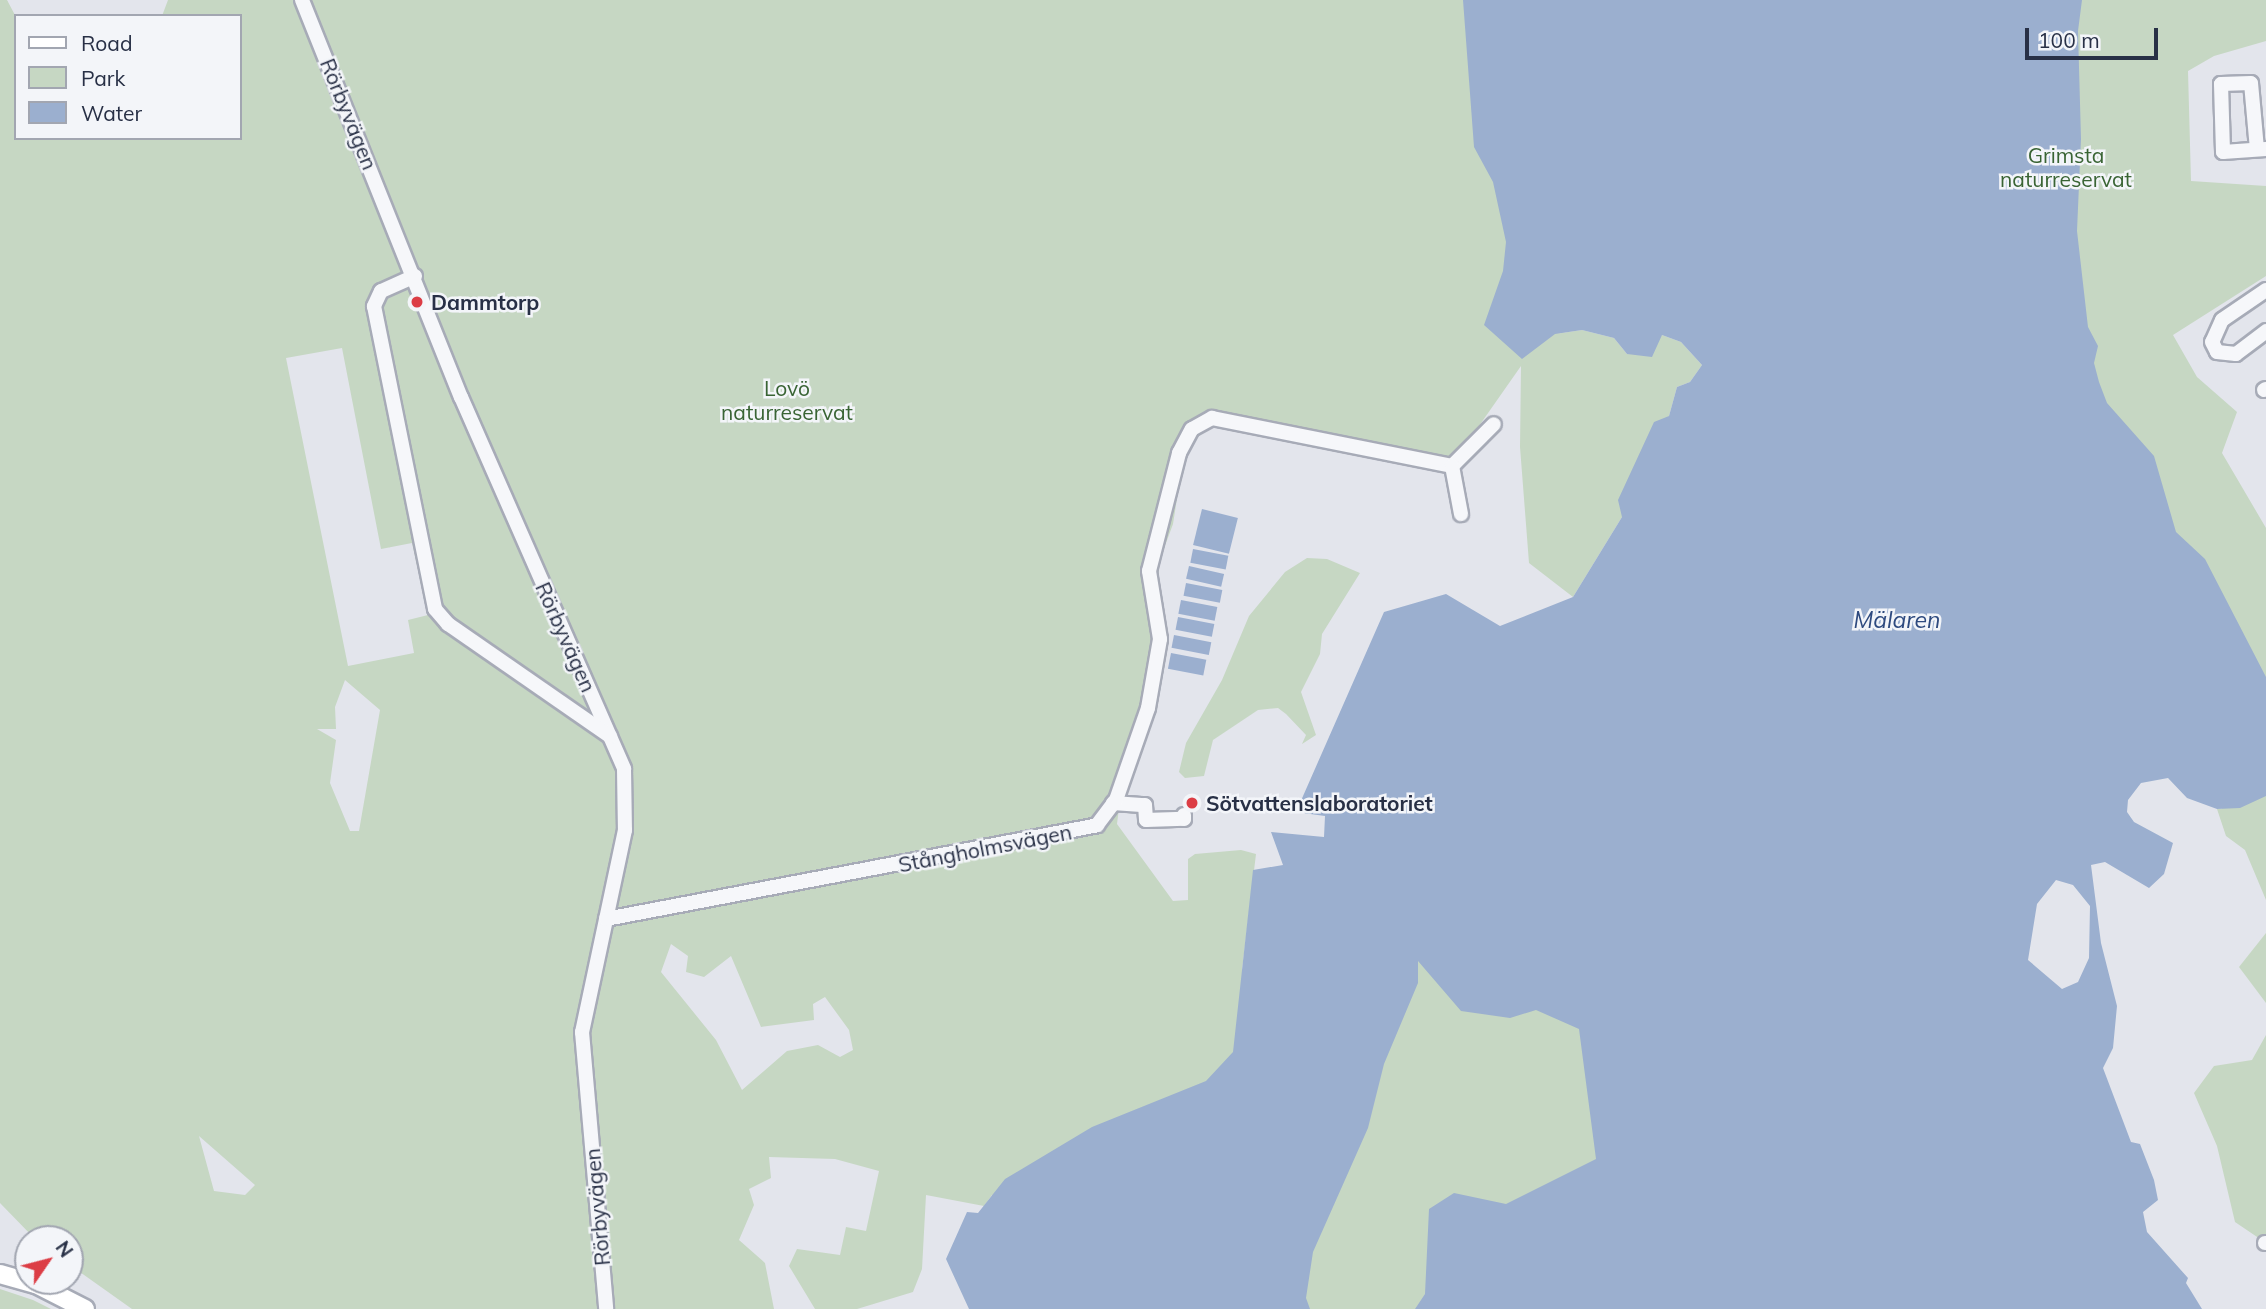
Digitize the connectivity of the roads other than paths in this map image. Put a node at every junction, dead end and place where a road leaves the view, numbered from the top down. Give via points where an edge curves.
1 (302, 0) edge
2 (2262, 149) edge
3 (415, 276) junction
4 (2266, 290) edge
5 (2266, 331) edge
6 (1494, 424) dead end
7 (1452, 466) junction
8 (1461, 514) dead end
9 (612, 737) junction
10 (1113, 803) junction
11 (1184, 815) dead end
12 (607, 919) junction
13 (0, 1274) edge
14 (85, 1309) edge
15 (606, 1309) edge

1 - 3 street, Rörbyvägen
2 - 2 street via 2251,83 2221,84 2224,152
3 - 9 street, Rörbyvägen via 508,508
3 - 9 street via 381,291 374,306 435,608 448,624
4 - 5 street via 2222,320 2213,342 2217,352 2236,354
6 - 7 street
7 - 8 street
7 - 10 street, Stångholmsvägen via 1212,418 1192,429 1180,453 1149,571 1160,639 1148,708
9 - 12 street, Rörbyvägen via 624,769 627,799
10 - 11 street via 1145,805 1146,820 1184,819
10 - 12 street, Stångholmsvägen via 1097,825 1062,835
12 - 15 street, Rörbyvägen via 582,1032
13 - 14 main road via 36,1284

